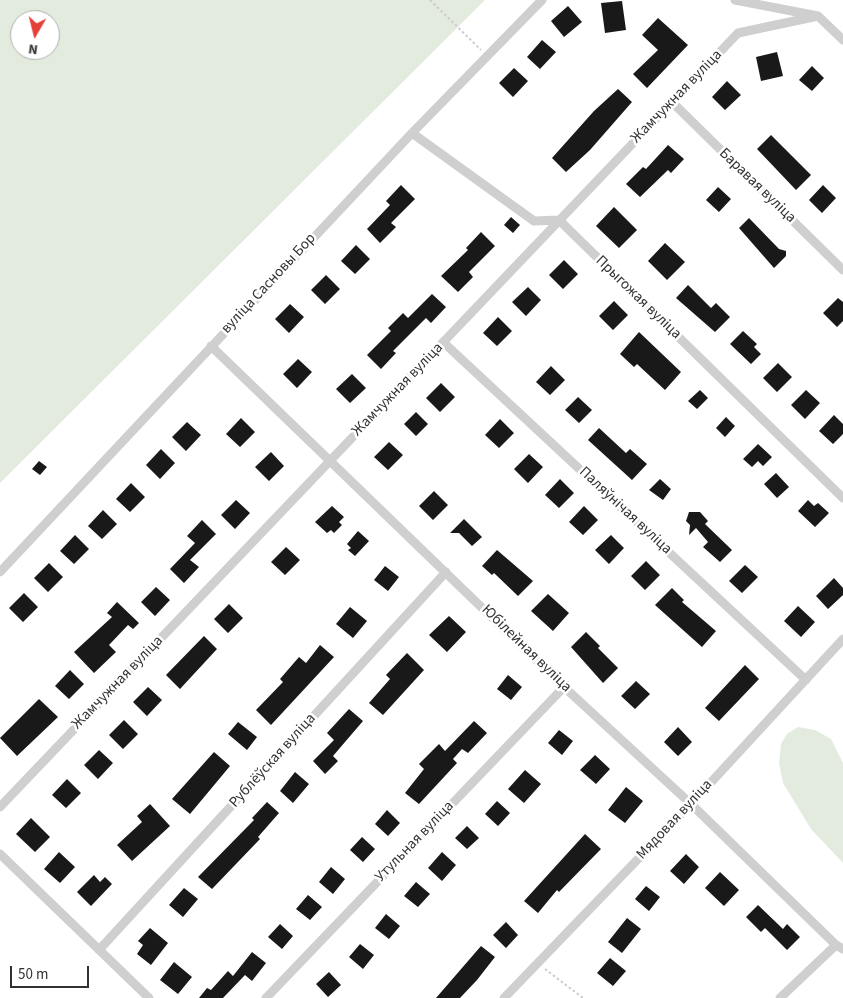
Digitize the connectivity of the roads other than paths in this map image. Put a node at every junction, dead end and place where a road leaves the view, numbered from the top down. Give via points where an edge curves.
1 (542, 0) edge
2 (735, 0) edge
3 (818, 16) junction
4 (843, 40) edge
5 (672, 102) junction
6 (412, 133) junction
7 (559, 220) junction
8 (843, 270) edge
9 (443, 342) junction
10 (211, 346) junction
11 (331, 461) junction
12 (843, 498) edge
13 (0, 572) edge
14 (446, 572) junction
15 (843, 639) edge
16 (806, 680) junction
17 (564, 686) junction
18 (691, 804) junction
19 (0, 806) edge
20 (0, 854) edge
21 (839, 947) edge
22 (99, 950) junction
23 (149, 998) edge
24 (266, 998) edge
25 (504, 998) edge
26 (780, 998) edge

1 - 6 street, вуліца Сасновы Бор
2 - 3 street
3 - 4 street
3 - 5 street, Жамчужная вуліца via 738,33
5 - 7 street, Жамчужная вуліца
5 - 8 street, Баравая вуліца
6 - 7 street via 534,221
6 - 10 street, вуліца Сасновы Бор
7 - 9 street, Жамчужная вуліца
7 - 12 street, Прыгожая вуліца
9 - 11 street, Жамчужная вуліца
9 - 16 street, Паляўнічая вуліца
10 - 11 street, Юбілейная вуліца
10 - 13 street, вуліца Сасновы Бор
11 - 14 street, Юбілейная вуліца
11 - 19 street, Жамчужная вуліца
14 - 17 street, Юбілейная вуліца
14 - 22 street, Рублёўская вуліца
15 - 16 street, Мядовая вуліца
16 - 18 street, Мядовая вуліца
17 - 18 street, Юбілейная вуліца
17 - 24 street, Утульная вуліца
18 - 21 street, Юбілейная вуліца
18 - 25 street, Мядовая вуліца
20 - 22 street
21 - 26 street
22 - 23 street

